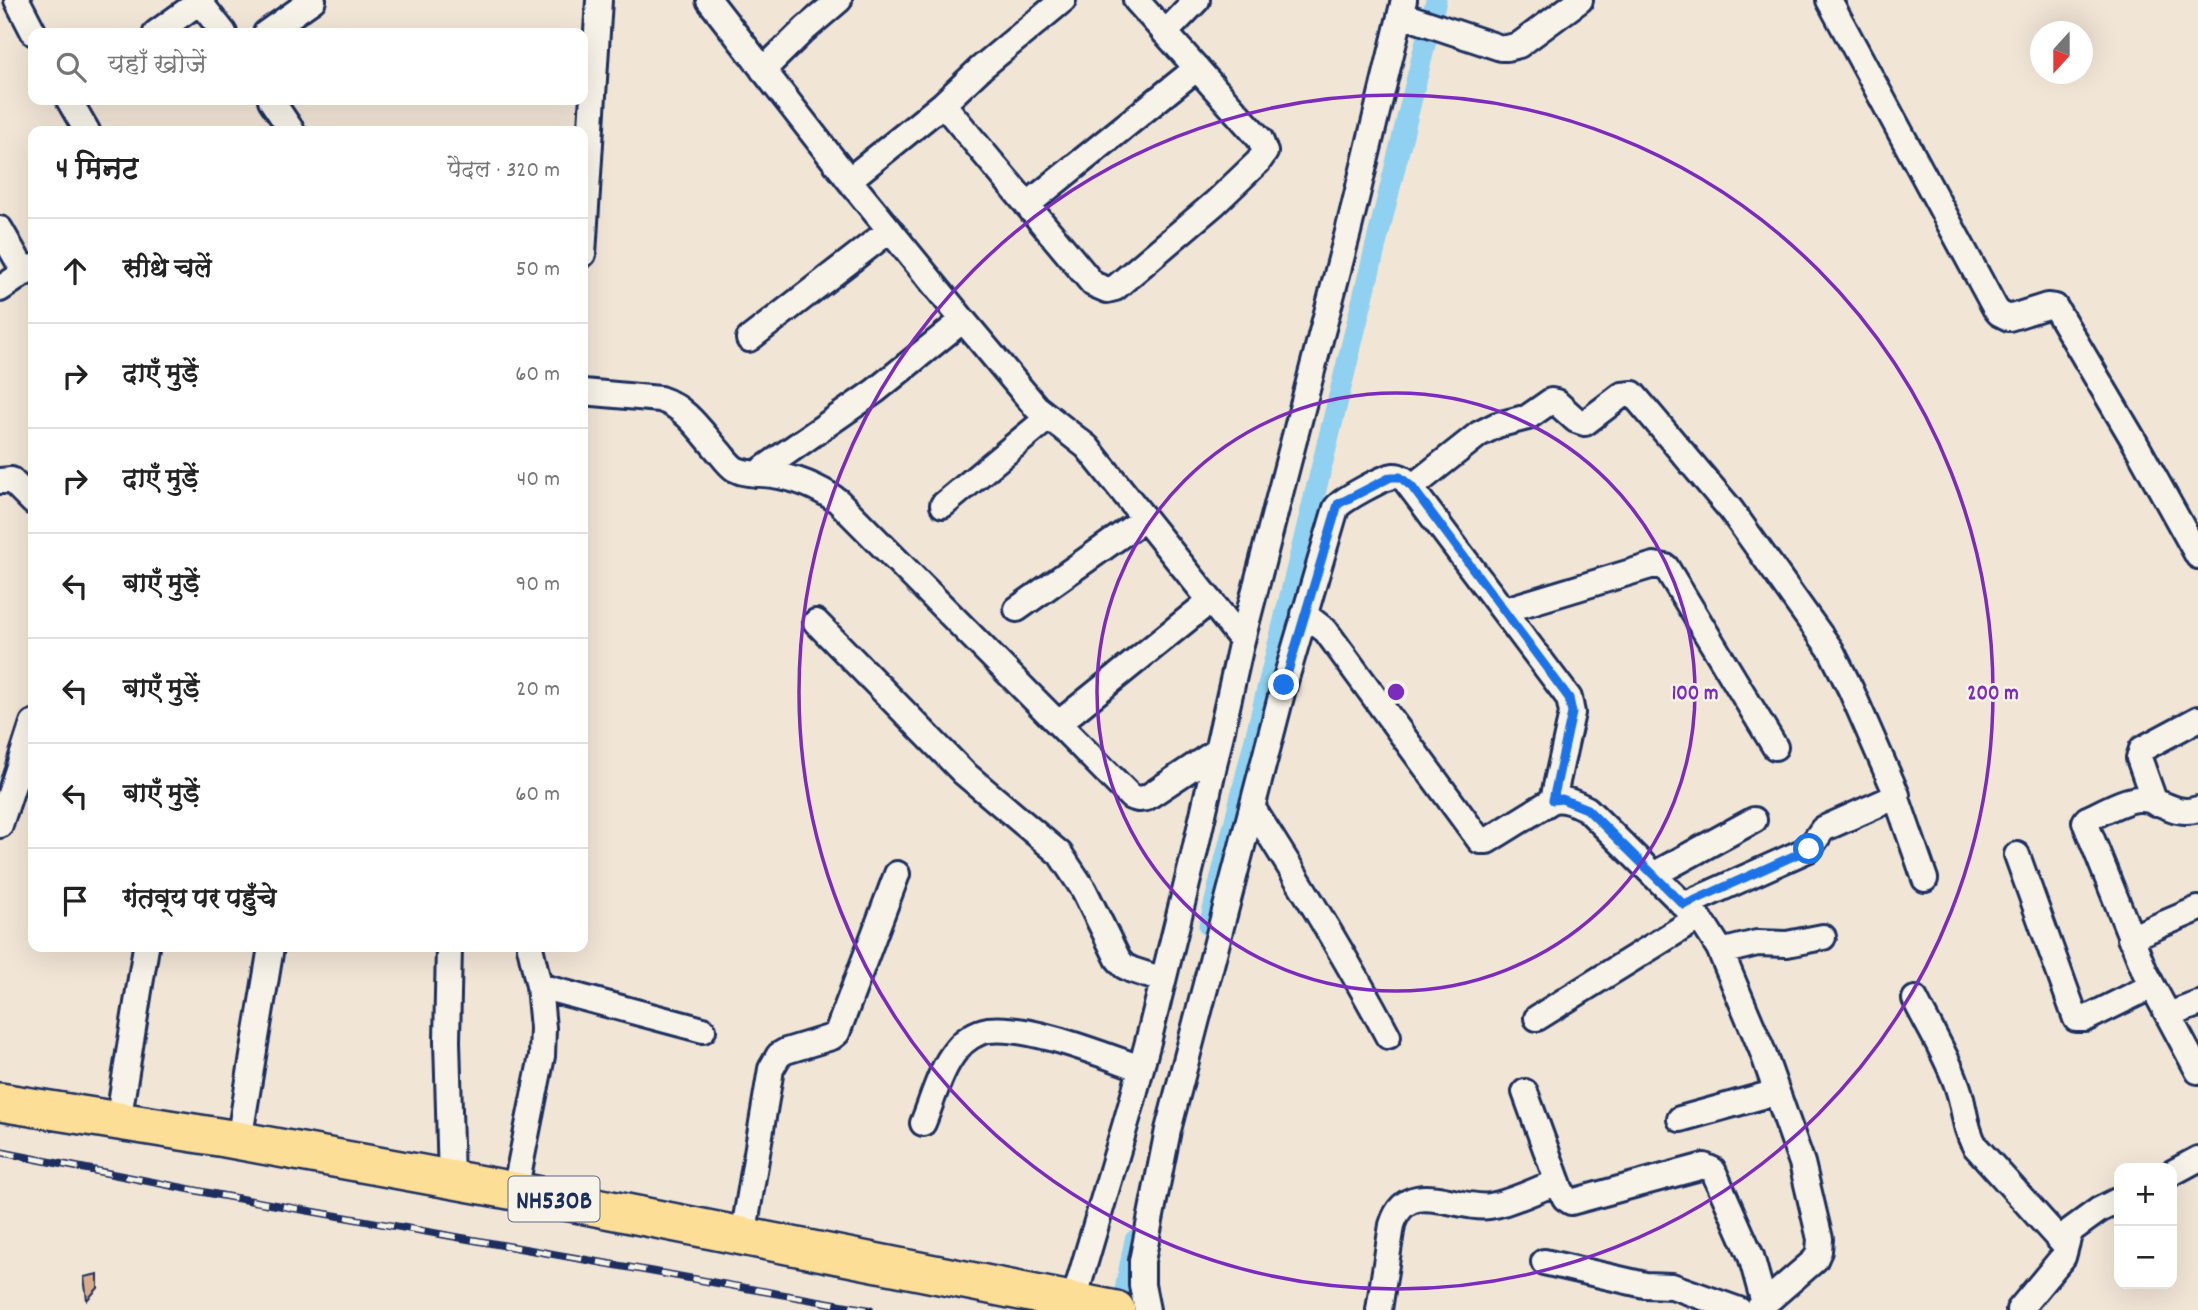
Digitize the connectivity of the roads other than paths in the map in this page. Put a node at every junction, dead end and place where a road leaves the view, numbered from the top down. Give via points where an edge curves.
1 (17, 0) edge
2 (313, 0) edge
3 (600, 0) edge
4 (709, 0) edge
5 (839, 0) edge
6 (1063, 0) edge
7 (1136, 0) edge
8 (1197, 0) edge
9 (1580, 0) edge
10 (1829, 0) edge
11 (199, 1) edge
12 (1404, 10) edge
13 (31, 28) edge
14 (163, 28) edge
15 (219, 28) edge
16 (273, 28) edge
17 (1165, 33) junction
18 (1197, 68) junction
19 (763, 70) junction
20 (943, 104) junction
21 (72, 105) edge
22 (274, 105) edge
23 (83, 126) edge
24 (289, 126) edge
25 (588, 179) edge
26 (849, 180) junction
27 (1027, 205) junction
28 (0, 229) edge
29 (890, 230) junction
30 (28, 269) edge
31 (28, 271) edge
32 (0, 289) edge
33 (963, 320) junction
34 (749, 339) dead end
35 (588, 392) edge
36 (1049, 417) junction
37 (756, 474) junction
38 (0, 481) edge
39 (1412, 487) junction
40 (28, 497) edge
41 (943, 505) dead end
42 (1144, 519) junction
43 (2198, 556) edge
44 (1210, 601) junction
45 (1017, 609) dead end
46 (1505, 610) junction
47 (1304, 614) junction
48 (816, 622) dead end
49 (1242, 640) junction
50 (2198, 719) edge
51 (1059, 723) junction
52 (1775, 747) dead end
53 (1217, 751) junction
54 (26, 772) edge
55 (1896, 796) junction
56 (1553, 800) junction
57 (2155, 803) junction
58 (1252, 807) junction
59 (2198, 809) edge
60 (1754, 820) dead end
61 (0, 825) edge
62 (2017, 855) dead end
63 (897, 874) dead end
64 (1653, 875) junction
65 (1925, 880) dead end
66 (2198, 909) edge
67 (1691, 911) junction
68 (1823, 937) dead end
69 (2130, 938) junction
70 (145, 952) edge
71 (270, 952) edge
72 (449, 952) edge
73 (531, 952) edge
74 (1721, 952) junction
75 (1163, 980) junction
76 (539, 986) junction
77 (2152, 986) junction
78 (1915, 999) dead end
79 (2198, 1004) edge
80 (2168, 1015) junction
81 (1537, 1018) dead end
82 (703, 1030) dead end
83 (1388, 1036) dead end
84 (1140, 1068) junction
85 (2198, 1071) edge
86 (1525, 1092) dead end
87 (1777, 1092) junction
88 (0, 1102) edge
89 (1680, 1119) dead end
90 (118, 1122) junction
91 (923, 1123) dead end
92 (239, 1141) junction
93 (2198, 1158) edge
94 (2177, 1170) edge
95 (451, 1179) junction
96 (1558, 1182) junction
97 (515, 1191) junction
98 (2114, 1202) edge
99 (743, 1237) junction
100 (2065, 1246) junction
101 (1544, 1262) dead end
102 (1098, 1307) edge
103 (1761, 1307) edge
104 (1147, 1310) edge
105 (1379, 1310) edge
106 (1739, 1310) edge
107 (2019, 1310) edge

1 - 13 street
2 - 16 street
3 - 25 street
4 - 19 street
5 - 19 street
6 - 20 street
7 - 17 street
8 - 17 street
9 - 12 street via 1514,47 1501,48 1440,28
10 - 43 street via 1995,308 2009,318 2055,307
11 - 14 street
11 - 15 street
12 - 49 street
17 - 18 street
18 - 27 street
18 - 27 street via 1260,139 1265,152 1215,203 1115,288 1093,284
19 - 26 street
20 - 26 street
20 - 27 street
21 - 23 street
22 - 24 street
26 - 29 street
28 - 30 street
29 - 33 street
29 - 34 street
31 - 32 street
33 - 36 street
33 - 37 street via 875,391
35 - 37 street via 670,402 732,467
36 - 41 street
36 - 42 street via 1087,447
37 - 51 street via 801,481 838,501
38 - 40 street via 11,480
39 - 46 street
39 - 47 street via 1400,477 1391,477 1338,504
39 - 55 street via 1479,434 1528,417 1551,401 1585,423 1622,395 1633,394 1731,510 1831,650
42 - 44 street
42 - 45 street
44 - 49 street
44 - 51 street
46 - 52 street via 1654,565 1667,567
46 - 56 street via 1572,706
47 - 56 street via 1326,631 1480,842
47 - 58 street
48 - 75 street via 964,774 1060,854 1124,966
49 - 53 street
50 - 57 street via 2141,749 2139,758
51 - 53 street via 1138,799
53 - 75 street
54 - 61 street
55 - 65 street
55 - 67 street via 1823,829 1809,849
56 - 64 street via 1587,809
57 - 59 street via 2184,812
57 - 69 street via 2134,799 2085,822
58 - 83 street
58 - 104 street via 1168,1130 1142,1261
60 - 64 street
62 - 77 street via 2076,1019 2085,1019
63 - 99 street via 840,1028 832,1037 779,1055 771,1069
64 - 67 street
66 - 69 street
67 - 74 street
67 - 81 street
68 - 74 street via 1744,945
69 - 77 street
70 - 90 street
71 - 92 street
72 - 95 street
73 - 76 street
74 - 87 street
75 - 84 street
76 - 82 street
76 - 97 street via 542,1056
77 - 80 street
78 - 100 street via 1958,1086 1965,1125 1975,1146
79 - 80 street
80 - 85 street
84 - 91 street via 1052,1038 986,1030 957,1048
84 - 102 street
86 - 96 street
87 - 89 street
87 - 103 street via 1802,1163 1820,1239 1815,1260
88 - 90 highway, NH530B
90 - 92 highway, NH530B
92 - 95 highway, NH530B
93 - 94 street
95 - 97 highway, NH530B
96 - 103 street via 1571,1202 1709,1167 1751,1256
96 - 105 street via 1486,1207 1443,1199 1406,1203 1392,1225
97 - 99 highway, NH530B
98 - 100 street via 2076,1225
99 - 102 highway, NH530B
100 - 107 street via 2061,1261
101 - 106 street via 1645,1285 1672,1286

